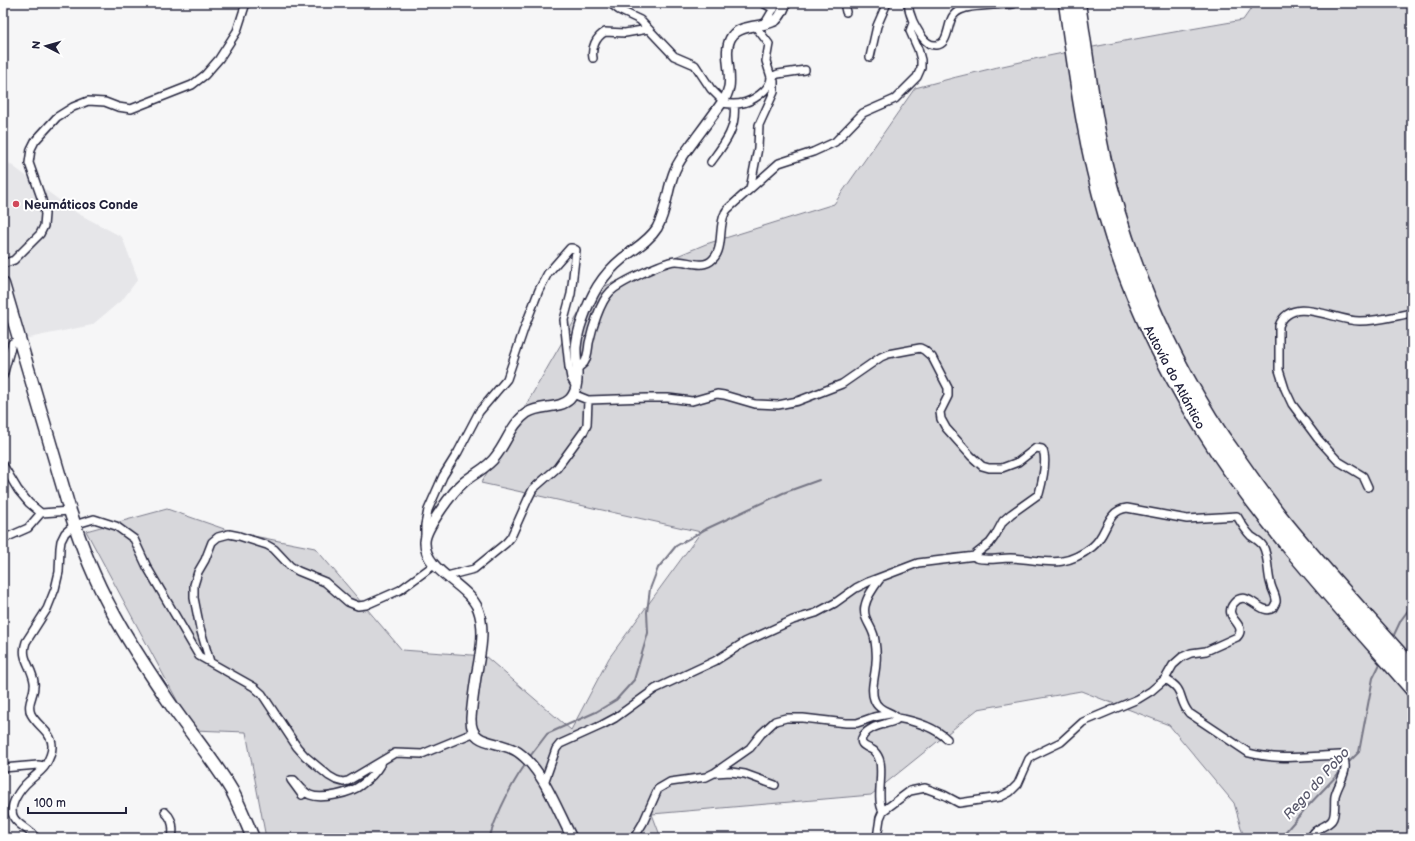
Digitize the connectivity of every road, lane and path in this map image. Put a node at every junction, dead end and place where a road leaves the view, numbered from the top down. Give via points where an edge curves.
1 (246, 3) edge
2 (610, 3) edge
3 (763, 3) edge
4 (786, 3) edge
5 (844, 3) edge
6 (887, 3) edge
7 (908, 3) edge
8 (1066, 3) edge
9 (1078, 3) edge
10 (1013, 4) dead end
11 (775, 6) edge
12 (846, 12) dead end
13 (913, 23) junction
14 (760, 26) junction
15 (648, 29) junction
16 (870, 57) dead end
17 (594, 58) dead end
18 (805, 70) dead end
19 (771, 77) junction
20 (723, 102) junction
21 (734, 104) junction
22 (711, 162) dead end
23 (750, 189) junction
24 (3, 264) edge
25 (3, 284) edge
26 (1412, 312) edge
27 (19, 340) junction
28 (577, 368) junction
29 (3, 376) edge
30 (574, 391) junction
31 (588, 400) junction
32 (3, 465) edge
33 (1368, 487) dead end
34 (70, 512) junction
35 (41, 513) junction
36 (74, 525) junction
37 (425, 538) junction
38 (3, 539) edge
39 (975, 556) junction
40 (434, 565) junction
41 (447, 576) junction
42 (880, 579) junction
43 (210, 662) junction
44 (1412, 668) edge
45 (1165, 679) junction
46 (1412, 689) edge
47 (890, 714) junction
48 (897, 718) junction
49 (473, 733) junction
50 (946, 739) dead end
51 (381, 762) junction
52 (45, 766) junction
53 (3, 768) edge
54 (714, 773) junction
55 (544, 783) junction
56 (775, 785) dead end
57 (302, 795) dead end
58 (883, 811) junction
59 (165, 812) dead end
60 (36, 838) edge
61 (172, 838) edge
62 (253, 838) edge
63 (572, 838) edge
64 (634, 838) edge
65 (877, 838) edge
66 (1311, 838) edge

1 - 24 street via 237,31 219,59 192,85 131,109 105,102 88,101 57,117 30,149 30,163 45,214 44,226 40,234 14,260
2 - 15 street via 640,20
3 - 11 street
4 - 14 street via 777,20
5 - 12 street
6 - 16 street via 877,26
7 - 13 street
8 - 46 highway, Autovía do Atlántico via 1080,104 1096,181 1124,269 1156,345 1194,415 1233,474 1263,514
9 - 44 highway, Autovía do Atlántico via 1089,83 1104,162 1128,242 1159,322 1181,368 1211,420 1284,522
10 - 13 street via 964,8 953,16 945,39 936,45 925,40
11 - 14 street
13 - 23 street via 910,31 918,49 921,68 900,94 863,113 835,142 779,163
14 - 19 street via 769,44 766,62
14 - 20 street via 741,29 731,37 728,44 729,87
15 - 17 street via 625,33 605,32 597,39 593,49
15 - 20 street via 674,56 697,67
18 - 19 street
19 - 21 street via 769,85 753,100
19 - 23 street via 774,81 774,92 759,125 758,148
20 - 21 street
20 - 28 street via 676,168 657,228 646,241 611,269 594,292 578,336
21 - 22 street via 734,125
23 - 28 street via 725,213 718,253 713,260 706,264 675,261 648,271 610,292 592,331 588,356
25 - 27 main road
26 - 33 street via 1362,322 1305,310 1287,314 1279,326 1279,370 1292,404 1338,461 1363,476
27 - 29 street via 12,343
27 - 34 main road
28 - 30 street
30 - 31 street
30 - 37 street via 565,403 535,408 521,418 492,462 465,481 451,496
30 - 37 street via 564,320 571,294 576,255 576,250 570,248 548,273 532,306 507,379 479,412 443,476 428,510
31 - 39 street via 654,398 692,401 717,394 756,404 787,404 842,384 881,357 917,348 924,350 935,363 948,388 948,396 940,412 941,419 950,433 982,466 1002,468 1013,465 1036,448 1042,448 1045,455 1039,494 1003,521 990,543
31 - 41 street via 587,424 584,431 557,468 534,489 511,537 474,570
32 - 35 street via 18,490
34 - 35 street
34 - 36 main road
35 - 38 street via 28,528
36 - 43 street via 94,519 116,526 134,539 147,567 199,656
36 - 52 street via 61,541 57,582 49,602 24,647 25,659 34,683 29,708 36,722 52,740 52,752
36 - 62 main road via 111,610 167,699 231,791
37 - 40 street via 427,553
39 - 42 street via 918,563
39 - 45 street via 978,559 1010,558 1049,563 1071,559 1092,547 1103,534 1112,515 1122,509 1137,509 1187,519 1238,516 1243,526 1265,551 1270,582 1276,599 1274,606 1267,610 1249,600 1236,600 1231,611 1232,619 1240,626 1240,634 1206,651 1182,657 1173,664
40 - 41 street
40 - 43 street via 400,590 358,606 348,602 324,582 294,568 267,545 229,534 218,537 212,542 194,585 200,628
41 - 49 street via 474,600 482,626 471,718
42 - 47 street via 864,607 874,637 874,700
42 - 55 street via 856,588 816,613 793,620 745,642 715,661 655,689 615,718 560,744 554,753
43 - 51 street via 262,694 297,747 336,780 348,781
45 - 58 street via 1138,699 1084,722 1061,742 1032,756 1018,784 1003,796 960,803 921,788 910,791
45 - 66 street via 1176,685 1189,713 1249,753 1259,756 1344,757 1346,766 1336,793 1333,818 1315,831
47 - 48 street
47 - 54 street via 857,723 803,718 775,721 750,748
48 - 50 street via 931,728
48 - 58 street via 867,732 862,738 863,745 873,750 879,759 882,774 880,799
49 - 51 street via 422,754 395,753
49 - 55 street via 482,739 499,743 518,752 530,763
51 - 57 street via 360,786 327,796 309,795 291,780
52 - 53 street via 38,764
52 - 60 street via 19,793 12,809 14,818
54 - 56 street via 746,774
54 - 64 street via 670,782 658,788
55 - 63 street
58 - 65 street
59 - 61 street via 173,826

